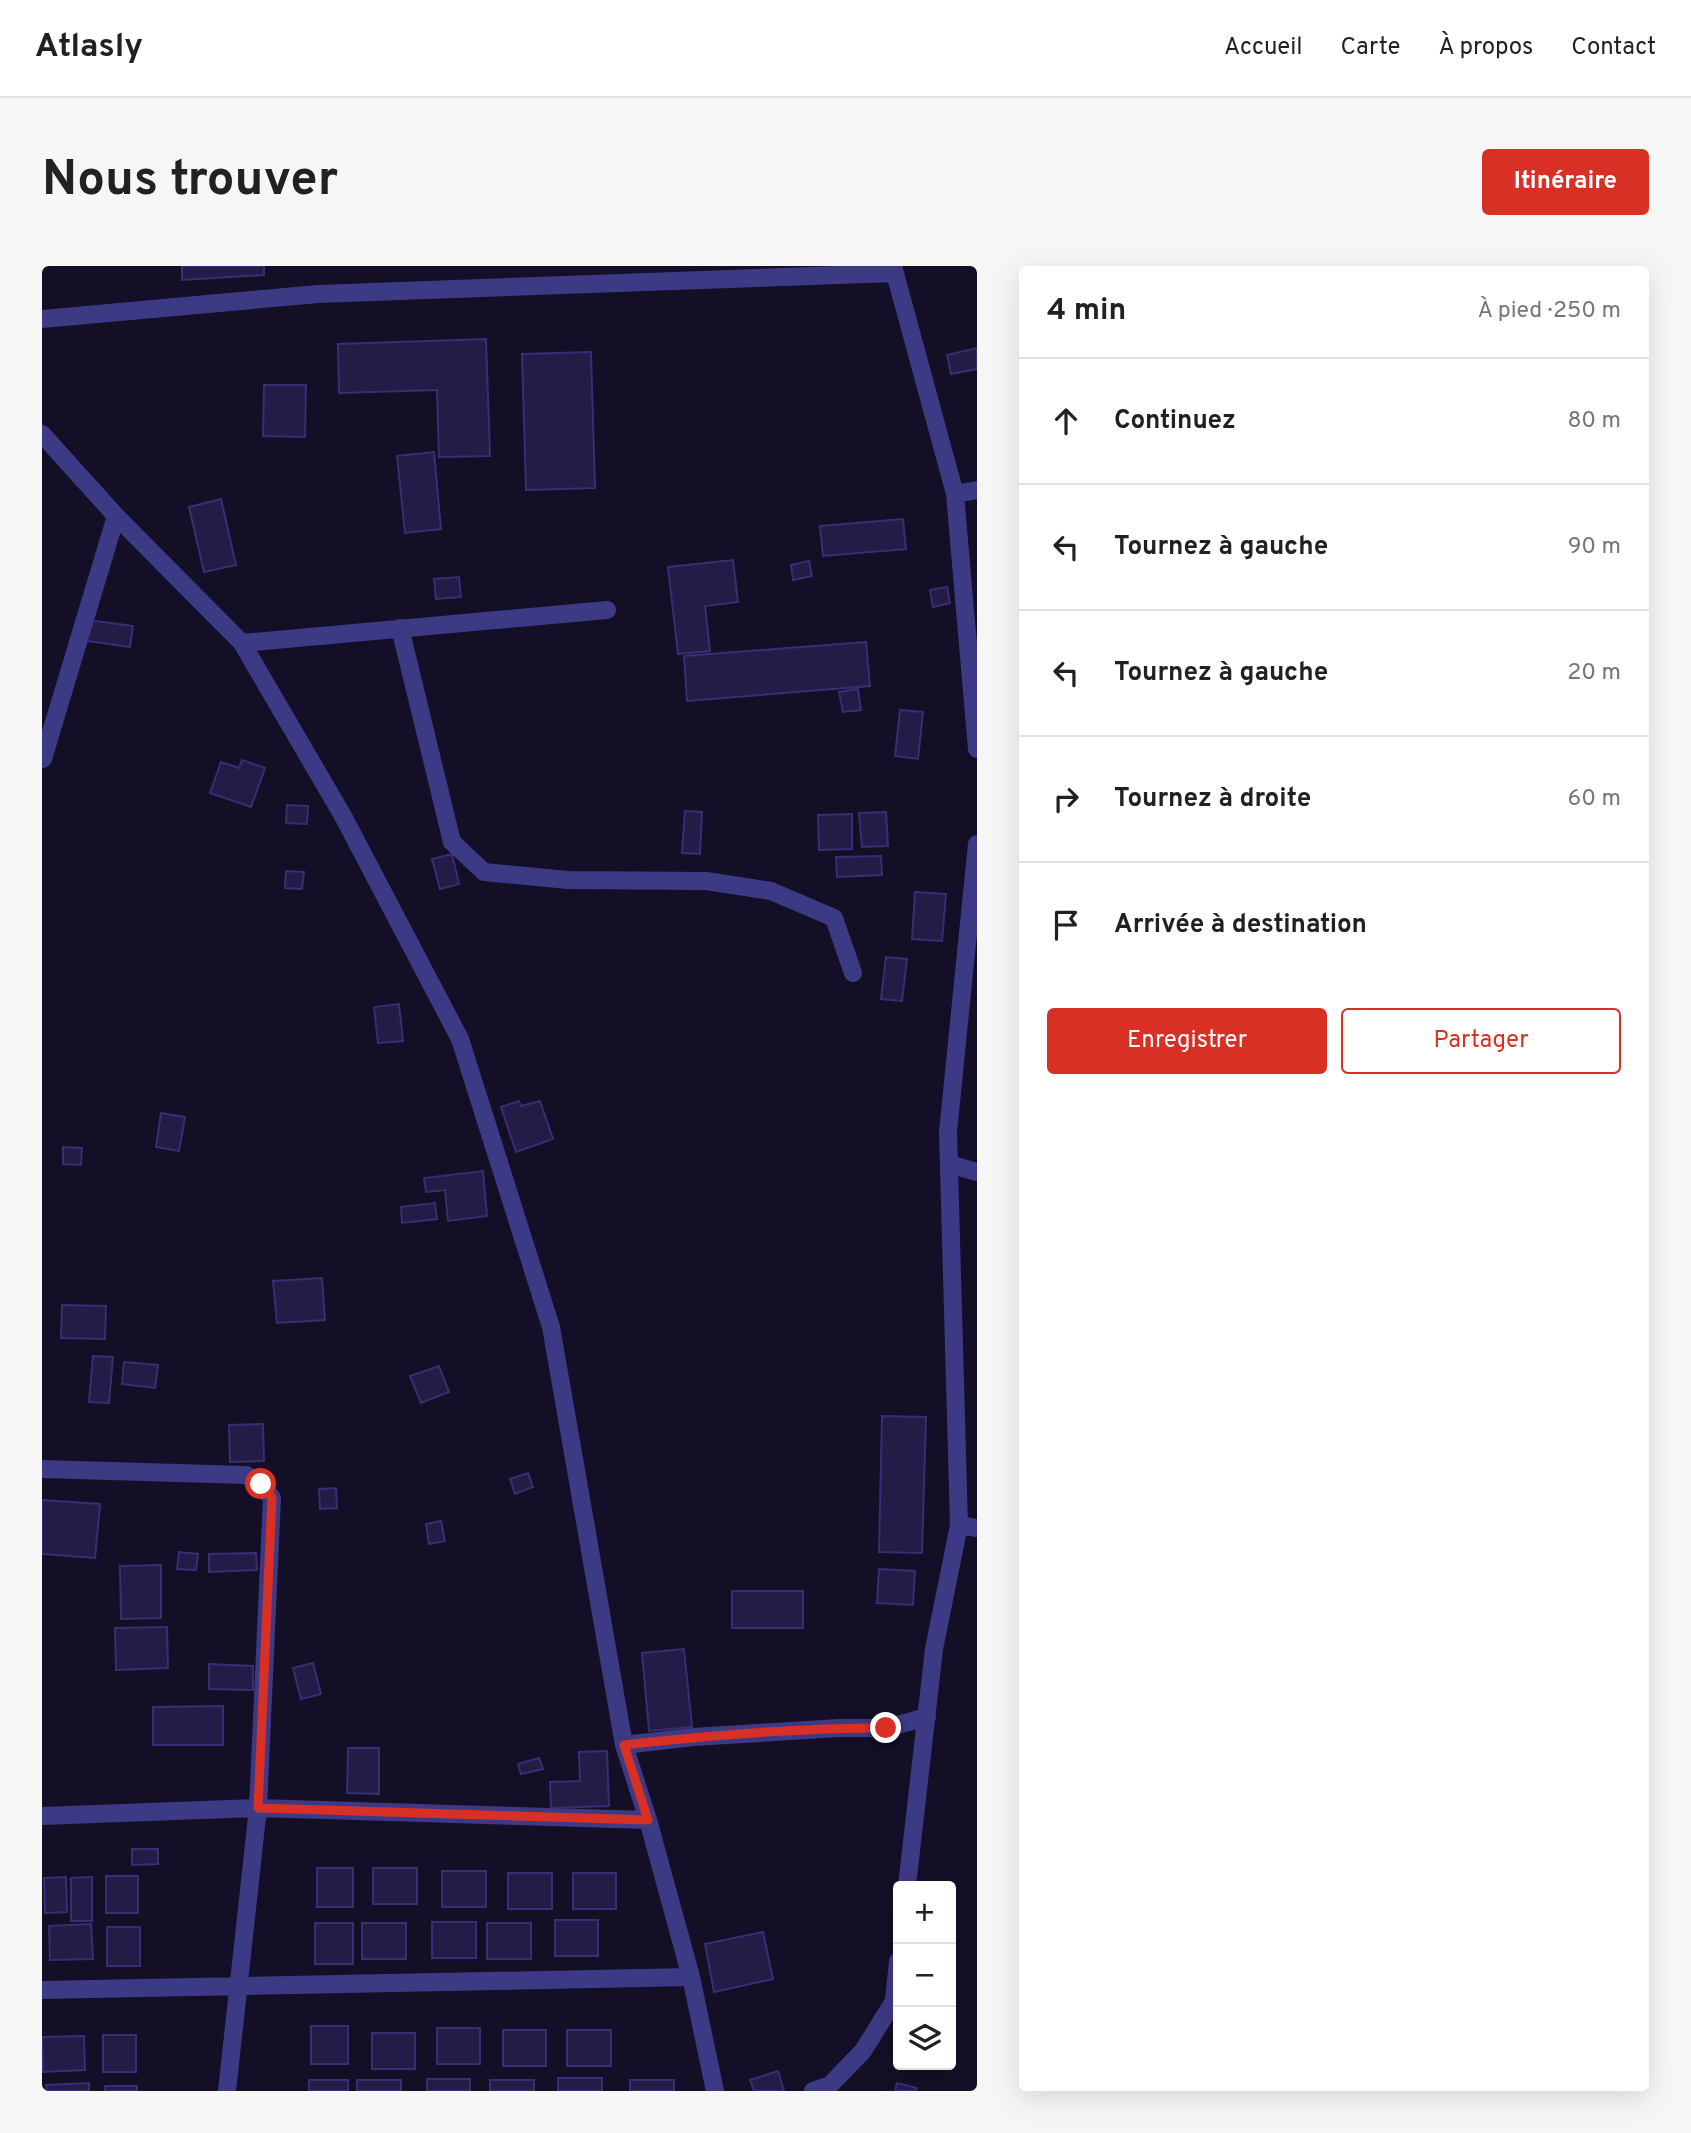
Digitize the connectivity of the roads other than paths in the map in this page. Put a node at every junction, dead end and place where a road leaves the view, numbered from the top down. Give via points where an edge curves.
1 (894, 269) edge
2 (42, 319) edge
3 (42, 433) edge
4 (977, 490) edge
5 (955, 494) junction
6 (116, 516) junction
7 (607, 610) dead end
8 (400, 628) junction
9 (242, 643) junction
10 (977, 749) edge
11 (43, 759) edge
12 (977, 844) edge
13 (853, 973) dead end
14 (949, 1164) junction
15 (977, 1172) edge
16 (42, 1469) edge
17 (959, 1525) junction
18 (977, 1528) edge
19 (927, 1717) junction
20 (624, 1745) junction
21 (258, 1808) junction
22 (42, 1816) edge
23 (648, 1820) junction
24 (908, 1881) edge
25 (691, 1977) junction
26 (239, 1985) junction
27 (42, 1990) edge
28 (893, 2003) edge
29 (227, 2091) edge
30 (715, 2091) edge
31 (813, 2091) edge

1 - 2 street via 318,294
1 - 5 street
3 - 6 street
4 - 5 street
5 - 10 street
6 - 9 street
6 - 11 street
7 - 8 street
8 - 9 street
8 - 13 street via 452,842 484,872 568,880 706,881 771,891 834,918
9 - 20 street via 343,816 460,1039 551,1327
12 - 14 street via 948,1132
14 - 15 street
14 - 17 street
16 - 21 street via 246,1475 272,1498
17 - 18 street
17 - 19 street via 934,1649
19 - 20 street via 886,1728 693,1737
19 - 24 street
20 - 23 street
21 - 22 street
21 - 23 street
21 - 26 street
23 - 25 street
25 - 26 street
25 - 30 street
26 - 27 street
26 - 29 street
28 - 31 street via 863,2051 830,2085

